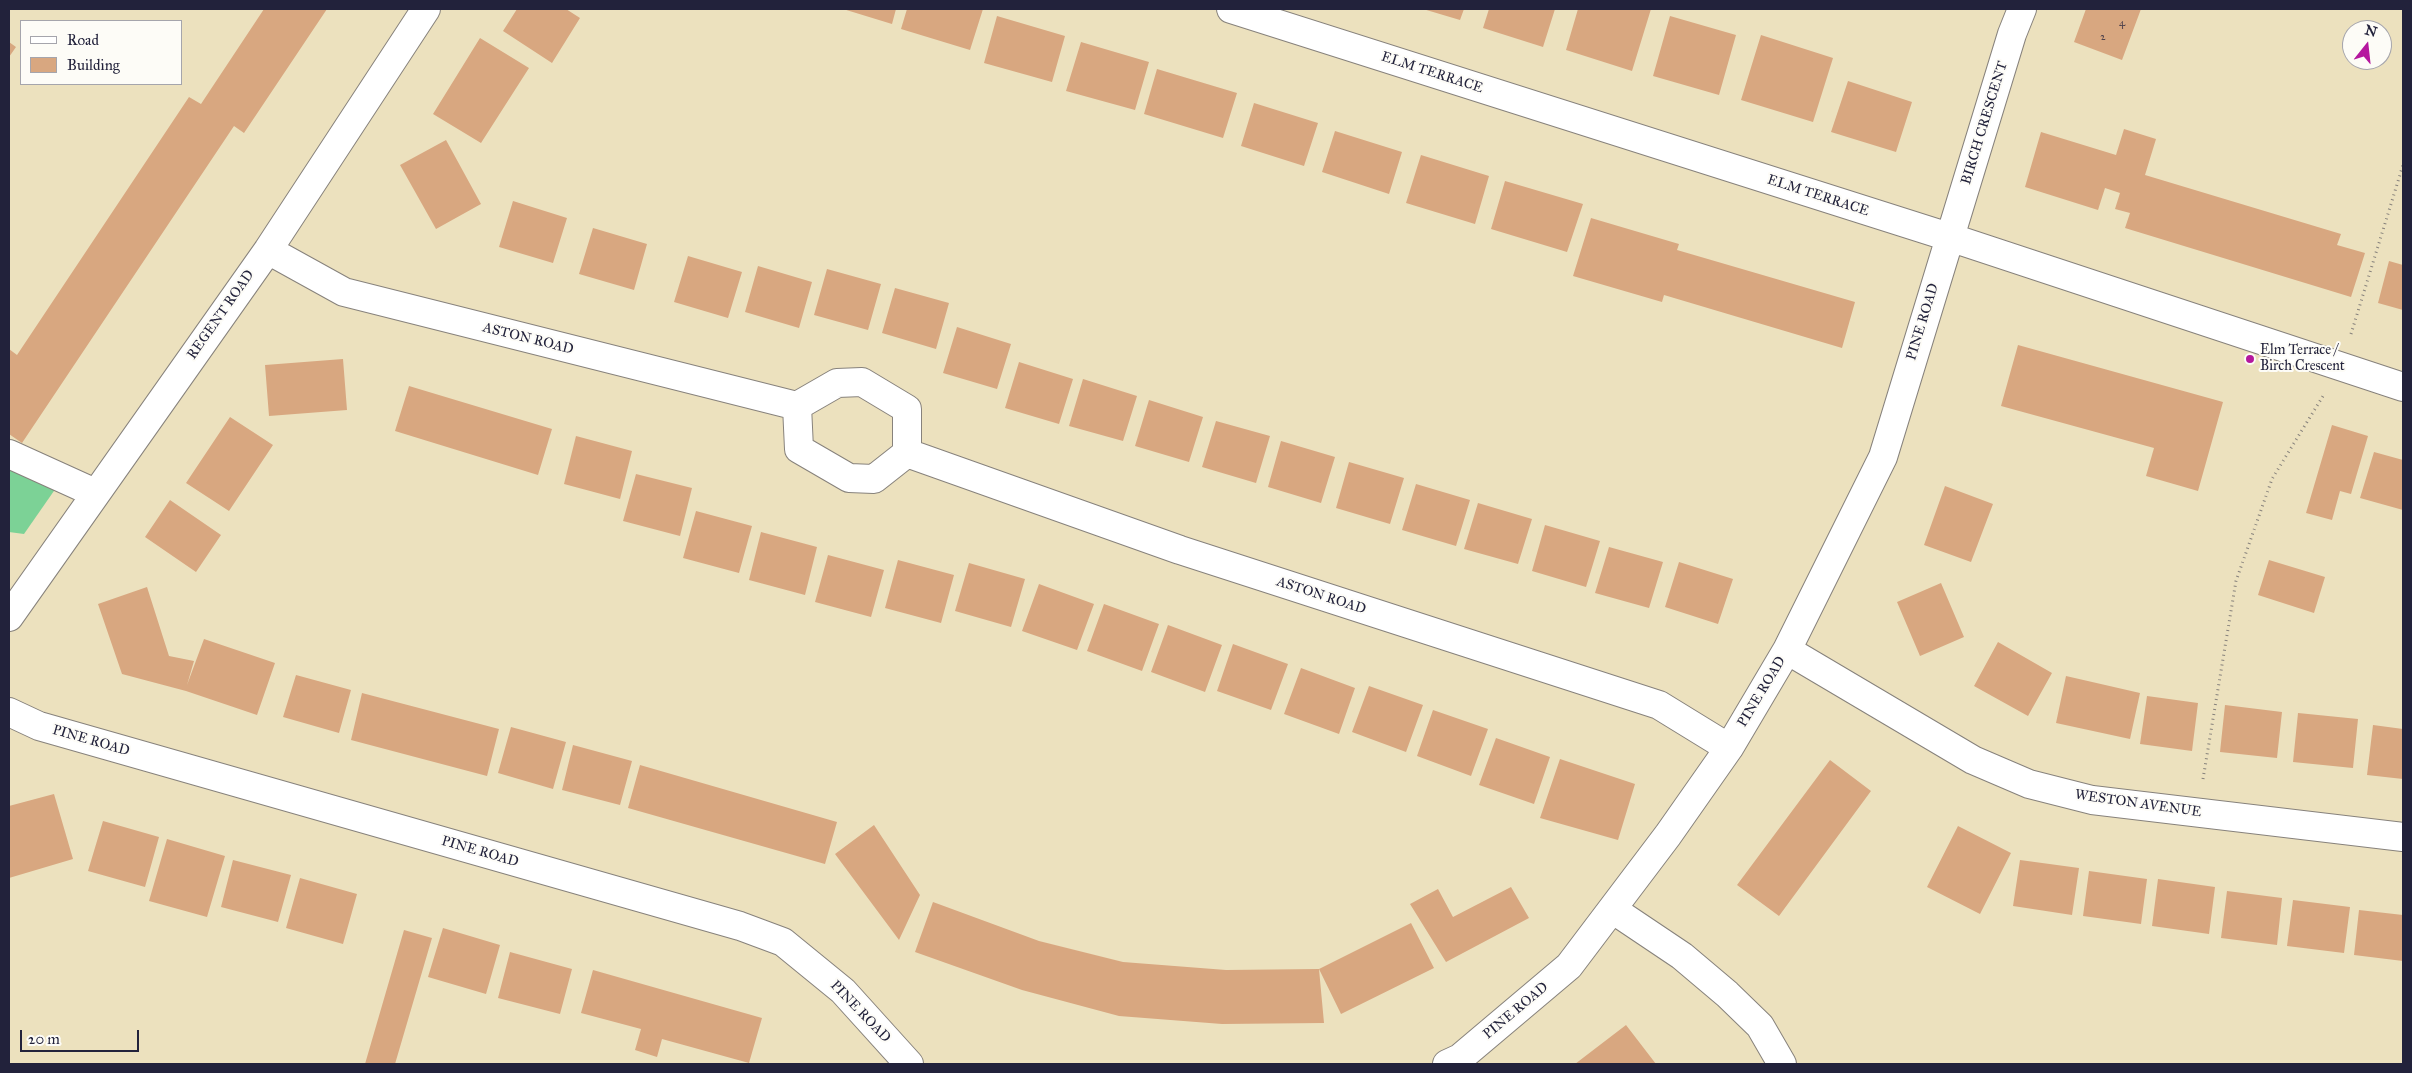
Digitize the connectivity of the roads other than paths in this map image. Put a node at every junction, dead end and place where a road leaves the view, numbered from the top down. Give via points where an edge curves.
1 (426, 9) edge
2 (1230, 9) edge
3 (2022, 9) edge
4 (1949, 237) junction
5 (268, 250) junction
6 (2403, 387) edge
7 (797, 406) junction
8 (907, 453) junction
9 (9, 454) edge
10 (95, 494) junction
11 (9, 617) edge
12 (1787, 650) junction
13 (9, 712) edge
14 (1729, 748) junction
15 (2403, 837) edge
16 (1612, 909) junction
17 (909, 1064) edge
18 (1447, 1064) edge
19 (1782, 1064) edge

1 - 5 street, REGENT ROAD
2 - 4 street, ELM TERRACE
3 - 4 street, BIRCH CRESCENT
4 - 6 street, ELM TERRACE
4 - 12 street, PINE ROAD via 1883,457
5 - 7 street, ASTON ROAD via 344,292
5 - 10 street, REGENT ROAD
7 - 8 street via 837,383 862,382 907,409
7 - 8 street via 799,449 849,478 874,479
8 - 14 street, ASTON ROAD via 1180,550 1659,705
9 - 10 street
10 - 11 street, REGENT ROAD
12 - 14 street, PINE ROAD
12 - 15 street, WESTON AVENUE via 1973,760 2029,784 2092,800
13 - 17 street, PINE ROAD via 39,726 740,926 783,942 843,991
14 - 16 street, PINE ROAD
16 - 18 street, PINE ROAD via 1569,966 1460,1058
16 - 19 street via 1682,956 1728,994 1760,1026

